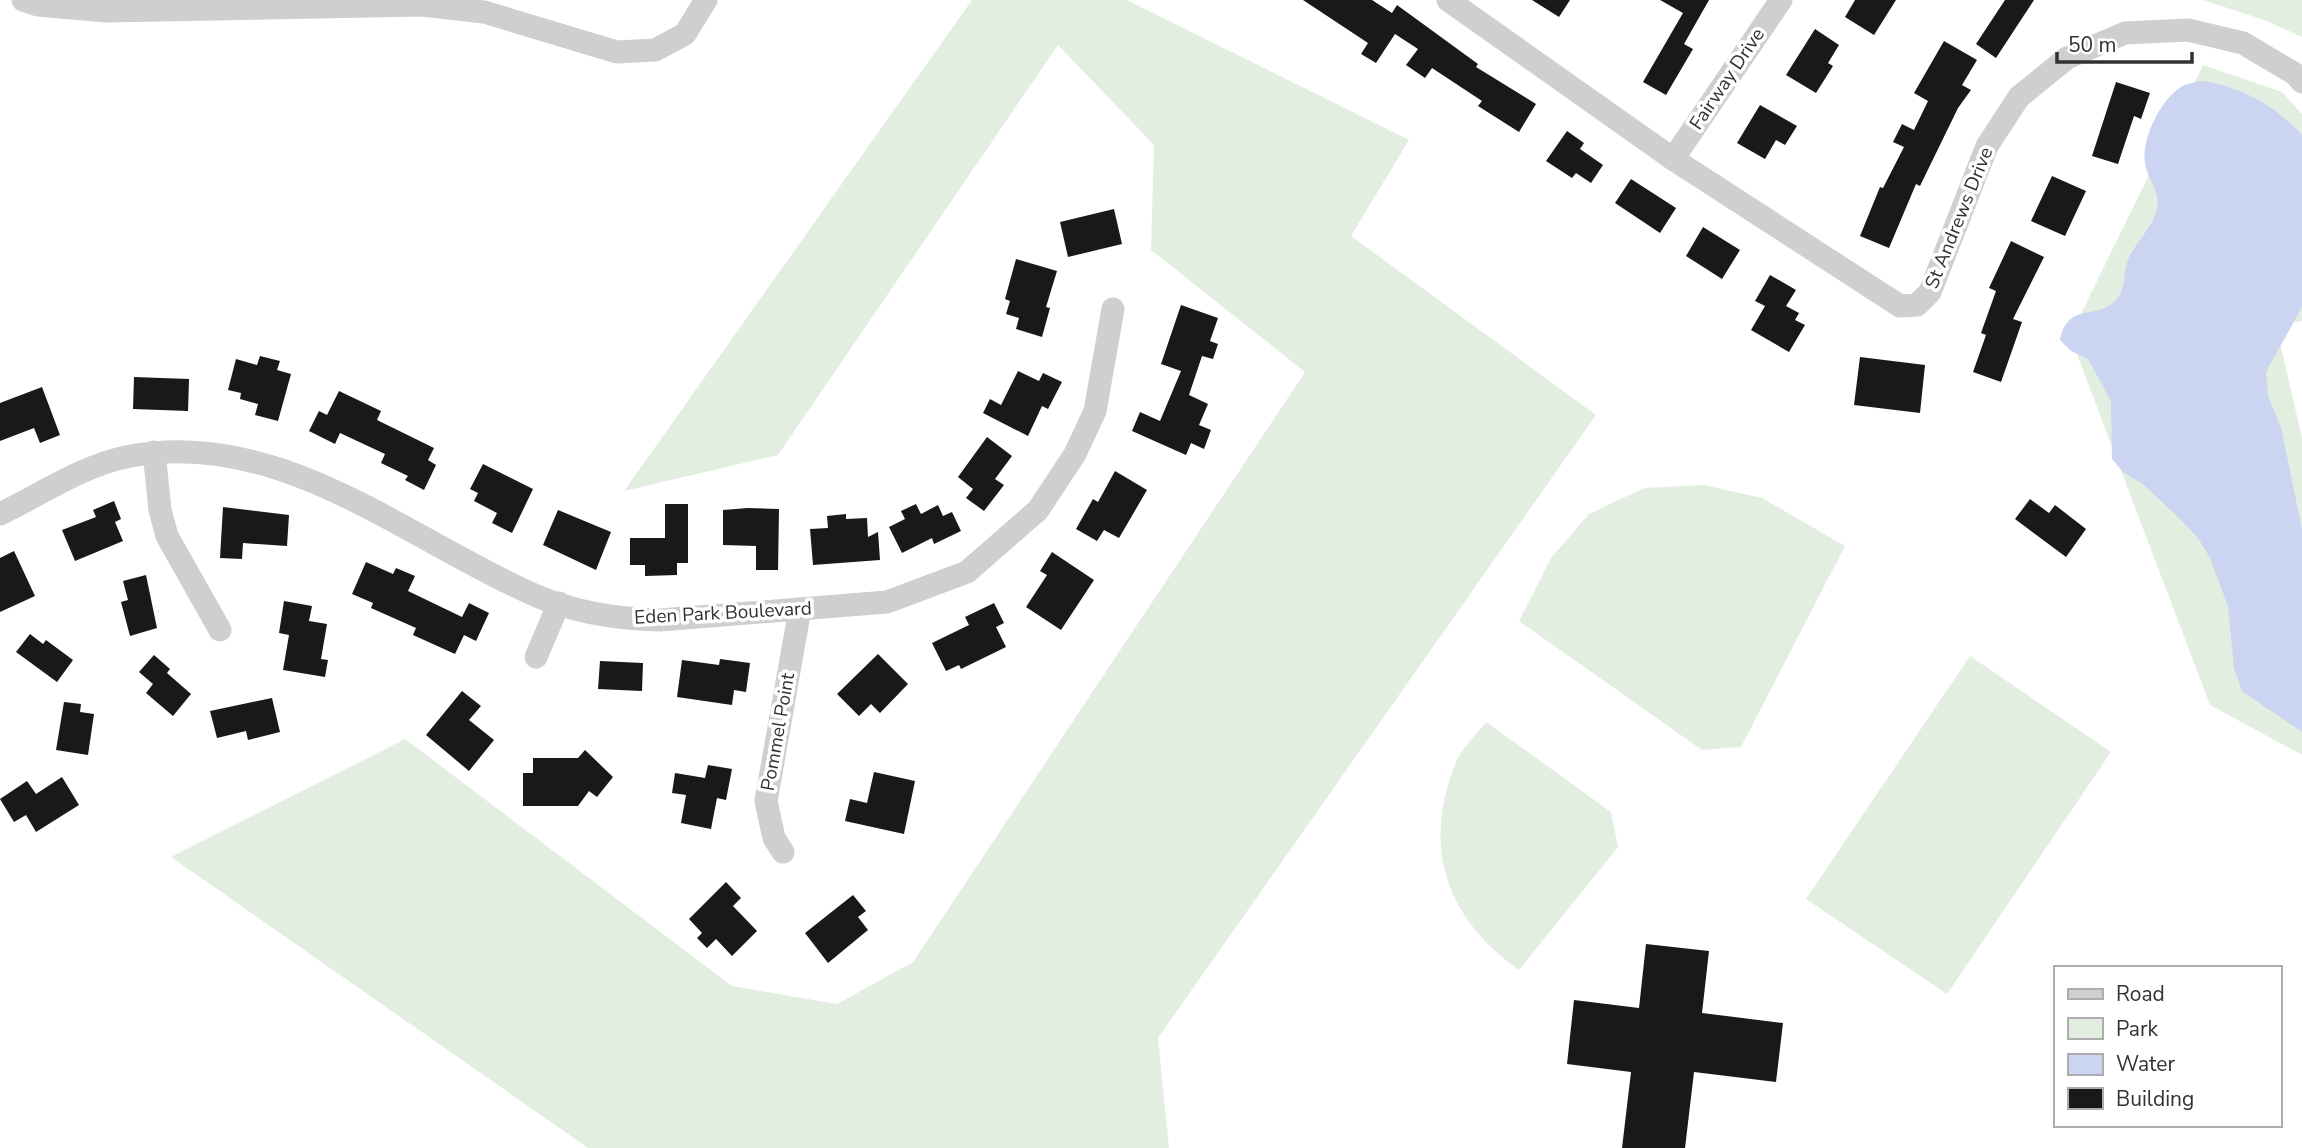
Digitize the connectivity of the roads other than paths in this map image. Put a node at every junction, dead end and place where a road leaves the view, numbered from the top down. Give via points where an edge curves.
1 (23, 0) edge
2 (706, 0) edge
3 (1781, 0) edge
4 (1453, 1) edge
5 (231, 3) edge
6 (2302, 82) edge
7 (1673, 159) junction
8 (1113, 309) dead end
9 (154, 452) junction
10 (0, 514) edge
11 (558, 603) junction
12 (800, 609) junction
13 (220, 630) dead end
14 (536, 657) dead end
15 (783, 852) dead end

1 - 5 street via 106,11
2 - 5 street via 685,34 655,50 617,52 484,12 422,5
3 - 7 street, Fairway Drive
4 - 7 street, St Andrews Drive
6 - 7 street, St Andrews Drive via 2243,43 2188,30 2125,33 2067,58 2019,97 1987,146 1930,292 1917,305 1900,306
8 - 12 street, Eden Park Boulevard via 1096,411 1075,454 1038,510 967,572 932,587 887,602
9 - 10 street, Eden Park Boulevard via 105,462
9 - 11 street, Eden Park Boulevard via 206,453 286,471 531,594
9 - 13 street via 167,536
11 - 12 street, Eden Park Boulevard via 622,619 660,620
11 - 14 street
12 - 15 street, Pommel Point via 766,801 774,838

